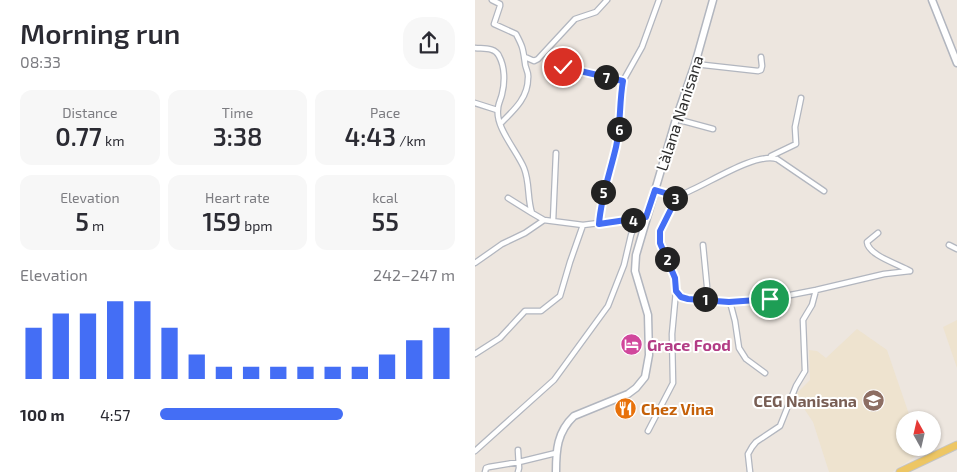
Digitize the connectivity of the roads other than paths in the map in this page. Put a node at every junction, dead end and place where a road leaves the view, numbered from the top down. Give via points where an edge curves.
1 (492, 0) edge
2 (607, 0) edge
3 (659, 0) edge
4 (713, 0) edge
5 (932, 0) edge
6 (475, 48) edge
7 (525, 57) junction
8 (761, 57) dead end
9 (957, 63) edge
10 (695, 64) junction
11 (563, 67) dead end
12 (623, 81) junction
13 (801, 98) dead end
14 (475, 103) edge
15 (497, 110) junction
16 (676, 119) junction
17 (501, 123) junction
18 (713, 129) dead end
19 (556, 153) dead end
20 (770, 157) junction
21 (655, 190) junction
22 (824, 191) dead end
23 (675, 196) junction
24 (508, 198) dead end
25 (532, 213) junction
26 (646, 217) junction
27 (544, 220) junction
28 (637, 220) junction
29 (553, 221) junction
30 (599, 224) junction
31 (583, 225) junction
32 (878, 233) dead end
33 (703, 245) dead end
34 (949, 245) dead end
35 (957, 250) edge
36 (475, 263) edge
37 (817, 290) junction
38 (676, 291) junction
39 (707, 299) junction
40 (729, 302) junction
41 (475, 354) edge
42 (765, 373) dead end
43 (648, 431) dead end
44 (957, 445) edge
45 (518, 450) dead end
46 (475, 451) edge
47 (556, 453) junction
48 (519, 462) junction
49 (485, 472) edge
50 (517, 472) edge
51 (556, 472) edge
52 (750, 472) edge
53 (900, 472) edge

1 - 7 street via 500,6 494,24 516,34
2 - 7 street via 596,12 575,19 539,59 534,61
3 - 12 street via 642,47
4 - 10 street, Làlana Nanisana
5 - 9 street
6 - 15 street via 495,51 499,55 504,85
7 - 17 street via 529,77 526,91 520,103
8 - 10 street via 762,66 758,71
10 - 16 street, Làlana Nanisana
11 - 12 street
12 - 30 street via 616,148 600,208
13 - 20 street via 795,127 796,144
14 - 15 street
15 - 17 street
16 - 18 street
16 - 21 street, Làlana Nanisana
17 - 25 street via 523,166
19 - 29 street
20 - 22 street via 777,158
20 - 23 street via 740,166
21 - 23 street
21 - 26 street, Làlana Nanisana
23 - 38 street via 660,231 660,243 675,278
24 - 25 street
25 - 27 street
26 - 28 street
26 - 47 street, Làlana Nanisana via 635,271 648,315 649,355 645,377 628,394 574,416 562,430
27 - 29 street
27 - 36 street
28 - 30 street
28 - 46 street via 608,306 554,380
29 - 31 street
30 - 31 street
31 - 41 street via 560,296 541,310 525,311 500,338
32 - 37 street via 867,242 868,246 873,252 909,271
33 - 39 street
34 - 35 street
37 - 40 street via 770,299
37 - 52 street via 803,320 805,371 779,426 757,442 748,454
38 - 39 street via 688,299
38 - 43 street via 672,334 673,383
39 - 40 street
40 - 42 street via 739,348 746,359
44 - 53 main road
45 - 48 street
47 - 48 street
47 - 51 street, Làlana Nanisana
48 - 49 street via 489,467
48 - 50 street

